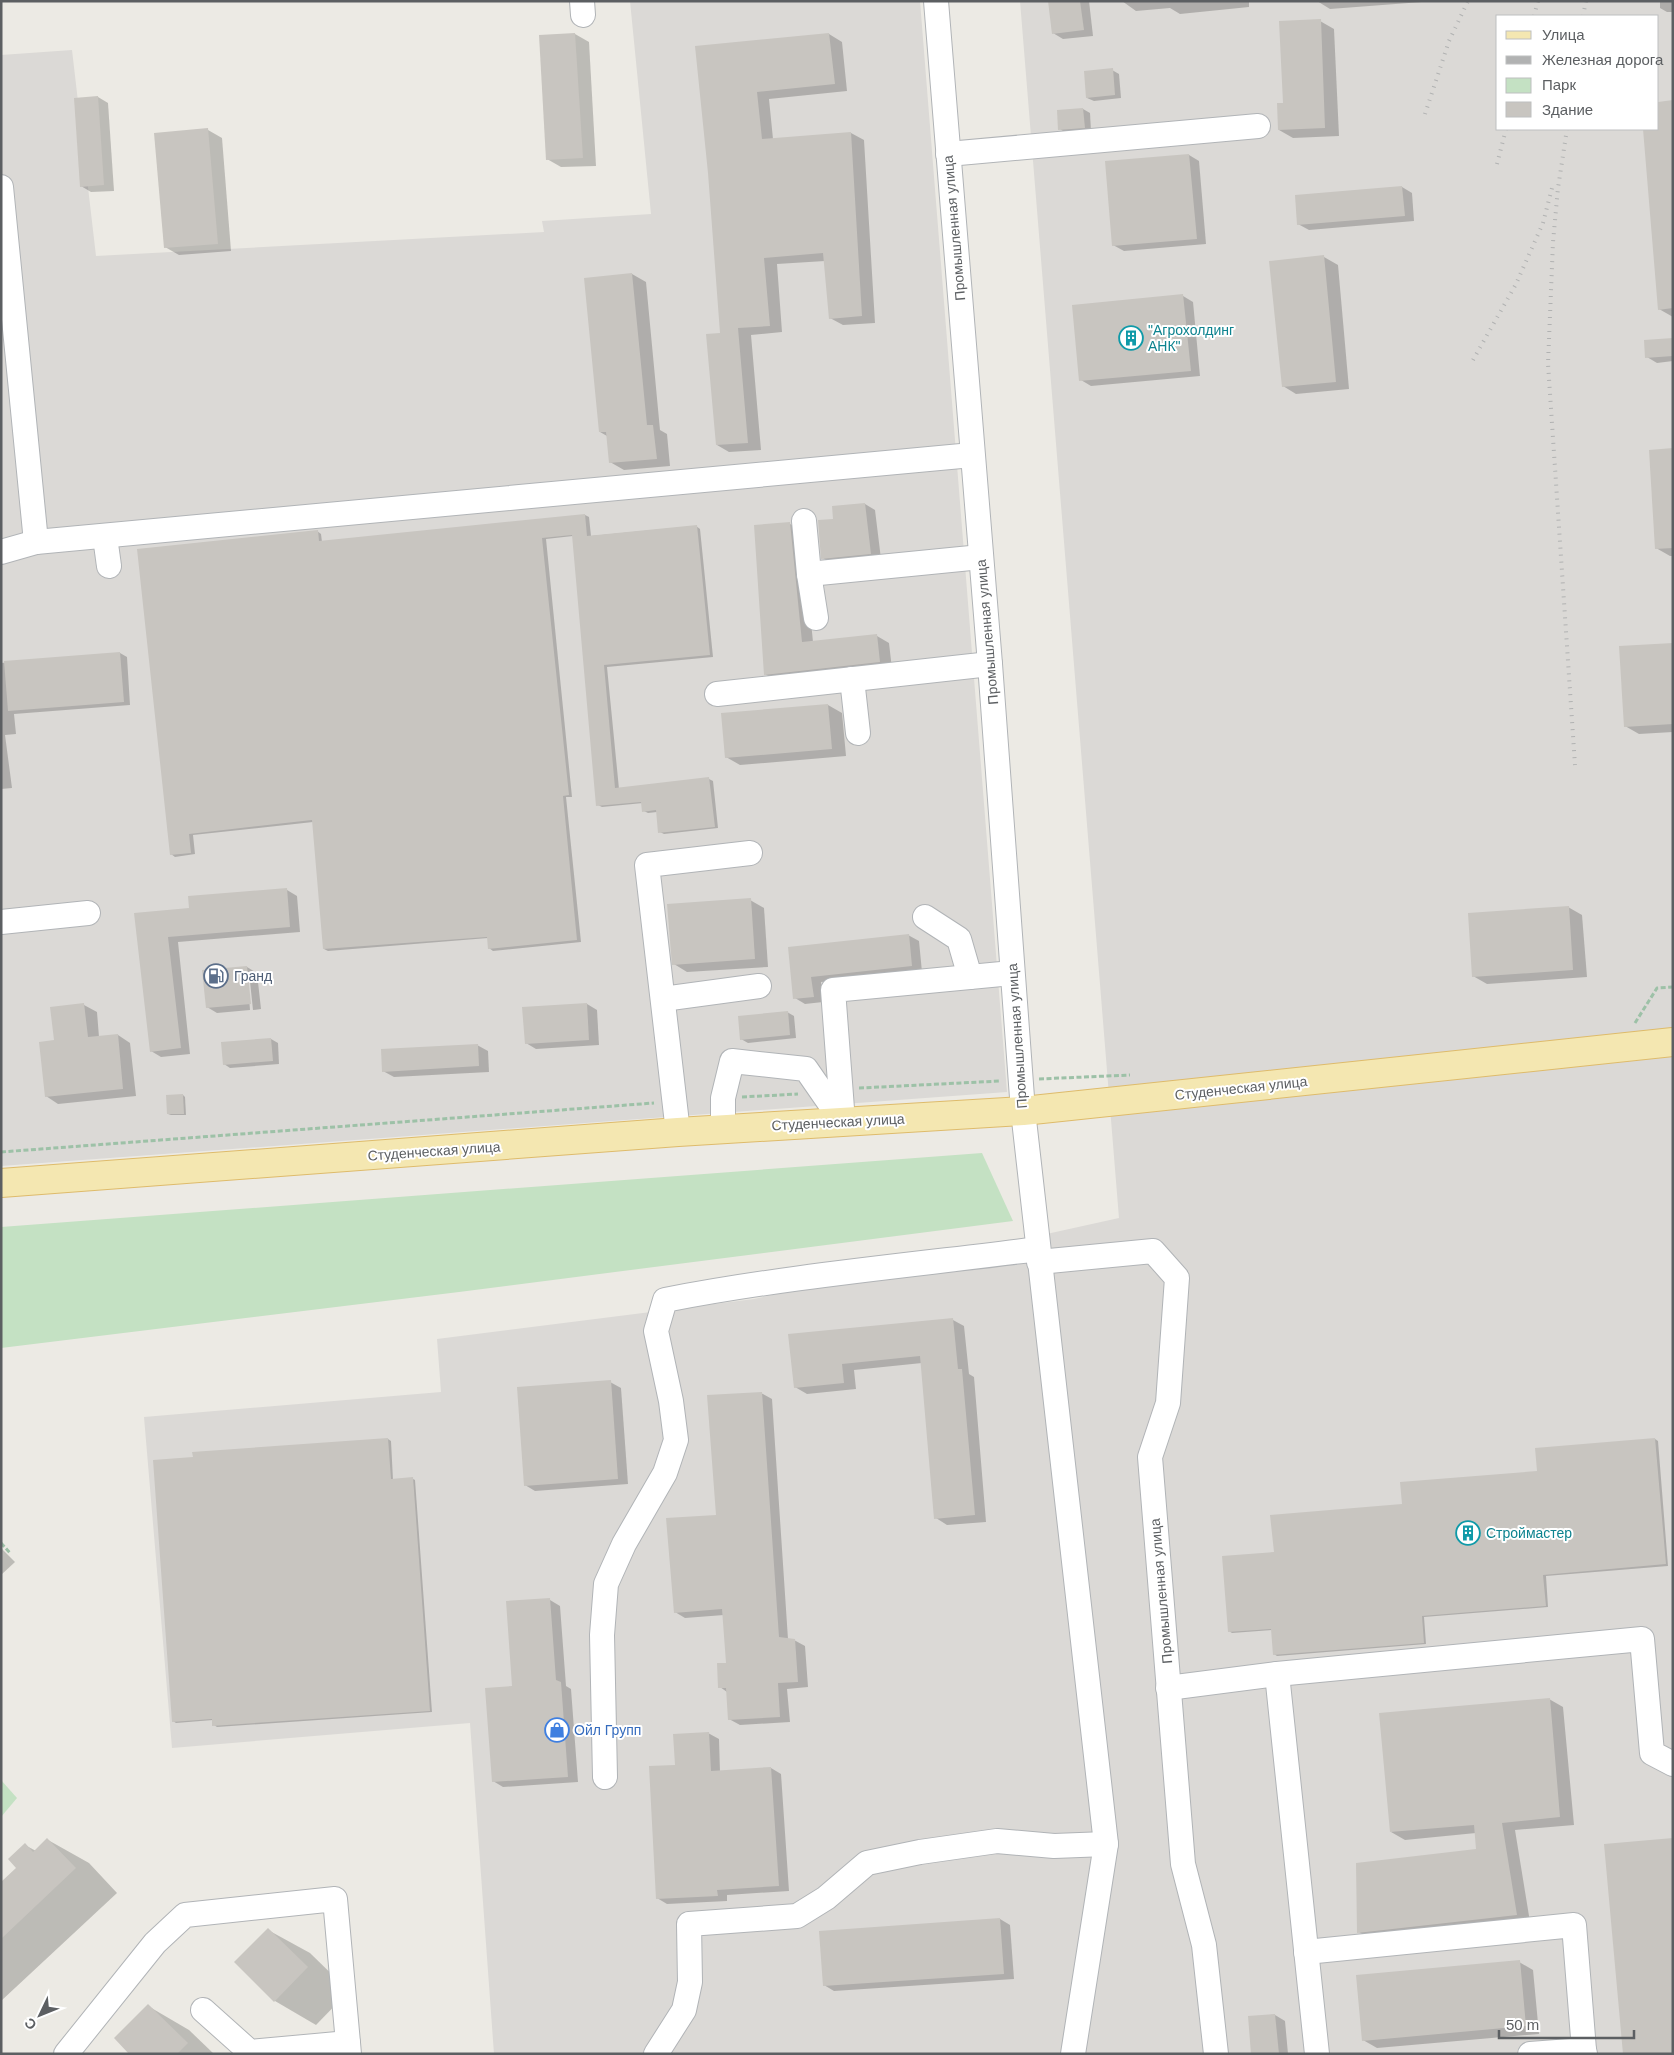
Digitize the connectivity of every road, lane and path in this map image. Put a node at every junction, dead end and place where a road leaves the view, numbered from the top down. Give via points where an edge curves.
1 (936, 1) edge
2 (1258, 126) dead end
3 (948, 154) junction
4 (1, 187) edge
5 (972, 455) junction
6 (804, 521) dead end
7 (105, 537) junction
8 (36, 542) junction
9 (1, 552) edge
10 (980, 557) junction
11 (109, 566) dead end
12 (809, 574) junction
13 (816, 618) dead end
14 (990, 664) junction
15 (852, 679) junction
16 (717, 694) dead end
17 (858, 733) dead end
18 (750, 853) dead end
19 (88, 913) dead end
20 (925, 917) dead end
21 (1, 922) edge
22 (1012, 973) junction
23 (970, 977) junction
24 (759, 986) dead end
25 (662, 999) junction
26 (1673, 1042) edge
27 (1022, 1111) junction
28 (843, 1122) junction
29 (723, 1129) junction
30 (678, 1132) junction
31 (1, 1183) edge
32 (1038, 1256) junction
33 (1, 1543) edge
34 (10, 1553) dead end
35 (1277, 1674) junction
36 (1168, 1688) junction
37 (1673, 1764) edge
38 (606, 1777) dead end
39 (1106, 1844) junction
40 (1306, 1952) junction
41 (203, 2010) dead end
42 (348, 2048) edge
43 (1585, 2052) edge
44 (250, 2053) edge
45 (66, 2054) edge
46 (656, 2054) edge
47 (1073, 2054) edge
48 (1216, 2054) edge
49 (1317, 2054) edge
50 (1530, 2054) edge

1 - 3 street, Промышленная улица
2 - 3 street
3 - 5 street, Промышленная улица
4 - 8 street
5 - 7 street
5 - 10 street, Промышленная улица
6 - 12 street
7 - 8 street
7 - 11 street
8 - 9 street
10 - 12 street
10 - 14 street, Промышленная улица
12 - 13 street
14 - 15 street
14 - 22 street, Промышленная улица
15 - 16 street
15 - 17 street
18 - 25 street via 647,865
19 - 21 street
20 - 23 street via 959,939
22 - 23 street
22 - 27 street, Промышленная улица
23 - 28 street via 833,990
24 - 25 street
25 - 30 street
26 - 27 main road, Студенческая улица
27 - 28 main road, Студенческая улица
27 - 32 street, Промышленная улица
28 - 29 main road, Студенческая улица
28 - 29 street via 806,1069 732,1062 724,1098
29 - 30 main road, Студенческая улица
30 - 31 main road, Студенческая улица
32 - 36 street, Промышленная улица via 1153,1251 1177,1278 1168,1403 1150,1456
32 - 38 street via 803,1278 665,1300 656,1331 672,1401 676,1440 666,1474 624,1544 606,1584 602,1635
32 - 39 street, Промышленная улица
33 - 34 path
35 - 36 street
35 - 37 street via 1642,1639 1652,1753
35 - 40 street
36 - 48 street, Промышленная улица via 1183,1864 1204,1945
39 - 46 street via 1054,1846 997,1841 920,1852 867,1863 826,1898 797,1916 689,1924 690,1982 684,2010
39 - 47 street, Промышленная улица
40 - 43 street via 1574,1925
40 - 49 street
41 - 44 street
42 - 44 street
42 - 45 street via 335,1899 185,1916 155,1943
43 - 50 street

